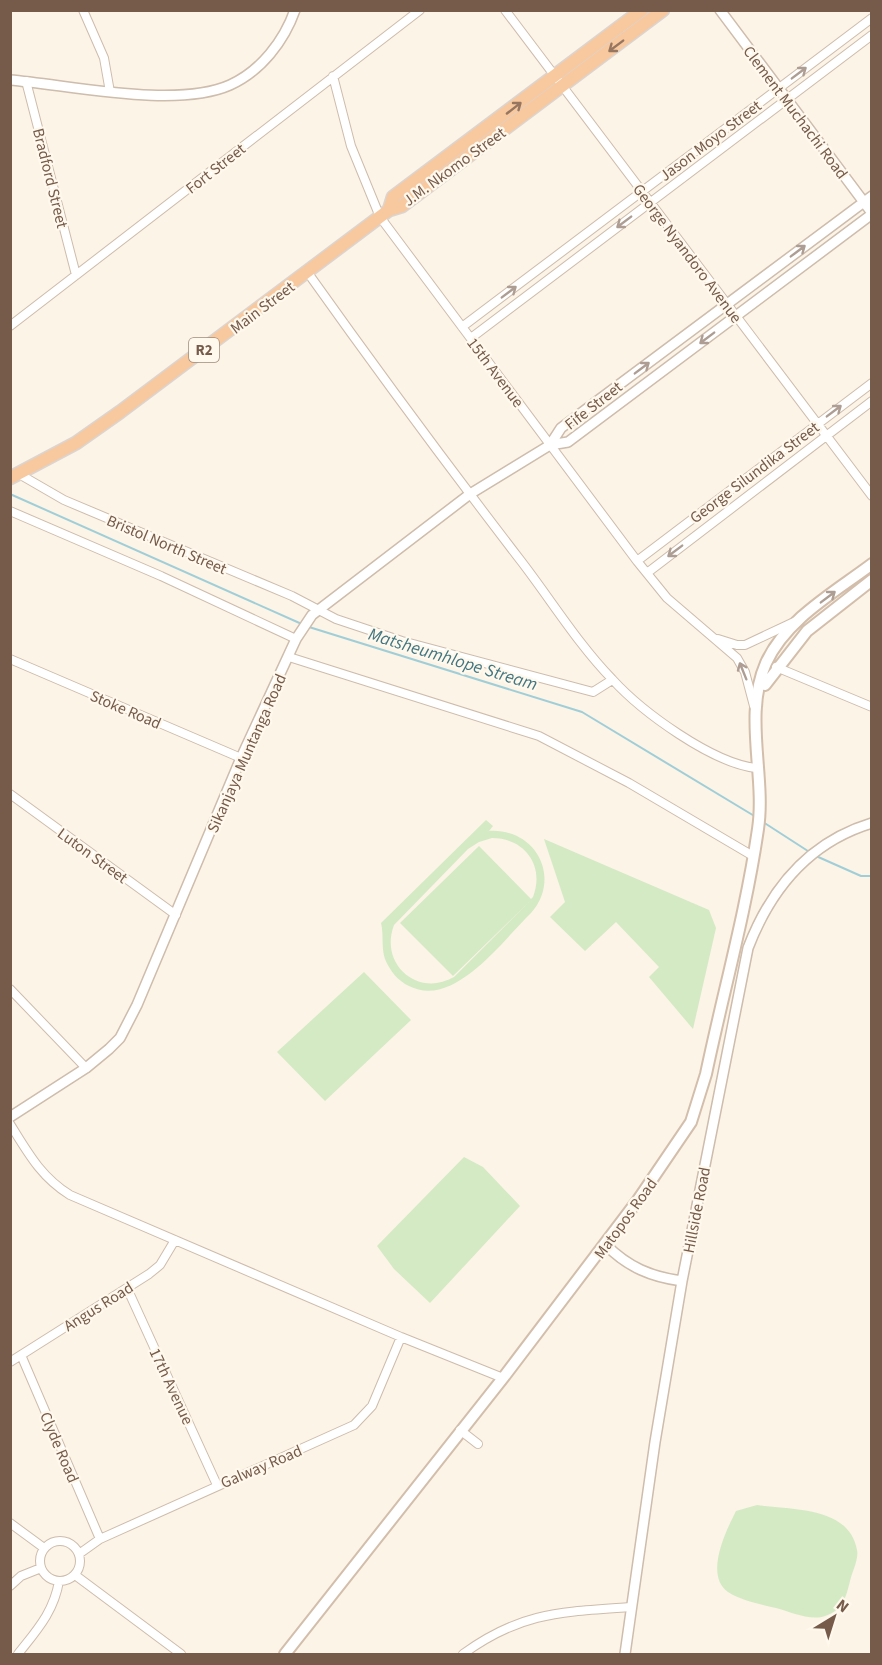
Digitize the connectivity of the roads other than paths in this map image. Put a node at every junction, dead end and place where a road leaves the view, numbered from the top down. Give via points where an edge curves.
1 (83, 10) edge
2 (295, 10) edge
3 (420, 10) edge
4 (505, 10) edge
5 (642, 10) edge
6 (663, 10) edge
7 (720, 10) edge
8 (872, 18) edge
9 (872, 35) edge
10 (333, 76) junction
11 (10, 80) edge
12 (26, 81) junction
13 (558, 81) junction
14 (778, 89) junction
15 (110, 92) junction
16 (786, 99) junction
17 (642, 192) junction
18 (867, 199) edge
19 (650, 202) junction
20 (385, 214) junction
21 (872, 214) edge
22 (308, 273) junction
23 (76, 275) junction
24 (727, 305) junction
25 (736, 316) junction
26 (10, 326) edge
27 (462, 327) junction
28 (471, 338) junction
29 (872, 382) edge
30 (872, 401) edge
31 (817, 424) junction
32 (826, 436) junction
33 (550, 446) junction
34 (13, 477) edge
35 (470, 494) junction
36 (872, 496) edge
37 (10, 511) edge
38 (637, 561) junction
39 (872, 564) edge
40 (647, 573) junction
41 (872, 580) edge
42 (315, 612) junction
43 (798, 620) junction
44 (298, 636) junction
45 (711, 636) junction
46 (289, 657) junction
47 (10, 659) edge
48 (776, 667) junction
49 (612, 680) junction
50 (759, 693) junction
51 (872, 706) edge
52 (757, 717) junction
53 (241, 758) junction
54 (756, 768) junction
55 (10, 794) edge
56 (872, 824) edge
57 (753, 856) junction
58 (176, 915) junction
59 (10, 989) edge
60 (86, 1068) junction
61 (10, 1118) edge
62 (10, 1124) edge
63 (176, 1240) junction
64 (606, 1245) junction
65 (682, 1281) junction
66 (127, 1288) junction
67 (401, 1337) junction
68 (21, 1355) junction
69 (10, 1362) edge
70 (503, 1378) junction
71 (460, 1430) junction
72 (478, 1443) dead end
73 (218, 1485) junction
74 (10, 1523) edge
75 (100, 1539) junction
76 (44, 1548) junction
77 (79, 1554) junction
78 (41, 1568) junction
79 (75, 1575) junction
80 (59, 1581) junction
81 (10, 1586) edge
82 (630, 1607) junction
83 (18, 1654) edge
84 (180, 1654) edge
85 (286, 1654) edge
86 (463, 1654) edge
87 (625, 1654) edge

1 - 15 street via 104,58
2 - 15 street via 282,38 262,63 229,86 183,94
3 - 10 street, Fort Street
4 - 13 street, George Nyandoro Avenue
5 - 13 highway, J.M. Nkomo Street / R2
6 -> 13 highway, J.M. Nkomo Street / R2
7 - 14 street, Clement Muchachi Road
14 -> 8 street, Jason Moyo Street
9 - 16 street, Jason Moyo Street
10 - 20 street, 15th Avenue via 351,146
10 - 23 street, Fort Street
11 - 12 street
12 - 15 street
12 - 23 street, Bradford Street
13 - 17 street, George Nyandoro Avenue
13 - 20 highway, J.M. Nkomo Street / R2 via 402,206
14 - 16 street, Clement Muchachi Road
14 - 17 street, Jason Moyo Street
16 - 18 street, Clement Muchachi Road
16 - 19 street, Jason Moyo Street
17 - 19 street, George Nyandoro Avenue
27 -> 17 street, Jason Moyo Street
18 - 21 street, Clement Muchachi Road
24 -> 18 street, Fife Street
19 - 24 street, George Nyandoro Avenue
19 -> 28 street, Jason Moyo Street
20 - 22 highway, Main Street / R2
20 - 27 street, 15th Avenue
21 - 25 street, Fife Street
22 - 34 highway, Main Street / R2 via 76,443
22 - 35 street
23 - 26 street, Fort Street
24 - 25 street, George Nyandoro Avenue
33 -> 24 street, Fife Street via 561,428
25 - 31 street, George Nyandoro Avenue
25 -> 33 street, Fife Street via 568,442
27 - 28 street, 15th Avenue
28 - 33 street, 15th Avenue
31 -> 29 street, George Silundika Street
30 - 32 street, George Silundika Street
31 - 32 street, George Nyandoro Avenue
31 - 38 street, George Silundika Street
32 - 36 street, George Nyandoro Avenue
32 -> 40 street, George Silundika Street
33 - 35 street, Sikanjaya Muntanga Road
33 - 38 street, 15th Avenue
34 - 42 street, Bristol North Street via 292,596
35 - 42 street, Sikanjaya Muntanga Road
35 - 49 street
37 - 44 street
38 - 40 street, 15th Avenue
43 -> 39 main road, Matopos Road
40 - 45 street, 15th Avenue via 667,598
41 - 48 main road via 807,631
42 - 44 street, Sikanjaya Muntanga Road
42 - 49 street, Bristol North Street via 593,692
43 - 45 street, 15th Avenue via 745,645
43 - 50 main road, Matopos Road via 766,663
44 - 46 street, Sikanjaya Muntanga Road
52 -> 45 street, 15th Avenue via 737,657
46 - 53 street, Sikanjaya Muntanga Road
46 - 57 street via 539,736 629,783
47 - 53 street, Stoke Road
48 - 50 main road
48 - 51 street
49 - 54 street via 701,748 731,764
50 - 52 main road, Matopos Road
52 - 54 main road, Matopos Road
53 - 58 street, Sikanjaya Muntanga Road
54 - 57 main road, Matopos Road via 760,810
55 - 58 street, Luton Street
56 - 65 street, Hillside Road via 818,848 797,865 772,898 748,948
57 - 64 main road, Matopos Road via 696,1110 684,1136
58 - 60 street, Sikanjaya Muntanga Road via 120,1038
59 - 60 street
60 - 61 street, Sikanjaya Muntanga Road
62 - 63 street via 38,1169 59,1188
63 - 66 street, Angus Road via 160,1265
63 - 67 street
64 - 65 street via 638,1270
64 - 70 main road, Matopos Road
65 - 82 street, Hillside Road
66 - 68 street, Angus Road
66 - 73 street
67 - 70 street
67 - 73 street, Galway Road via 372,1406 359,1421
68 - 69 street, Angus Road
68 - 75 street, Clyde Road
70 - 71 main road, Matopos Road
71 - 72 street
71 - 85 main road, Matopos Road
73 - 75 street, Galway Road
74 - 76 street
75 - 77 street, Galway Road
76 - 77 street via 60,1541 72,1545
76 - 78 street
77 - 79 street via 80,1565
78 - 80 street via 48,1577
78 - 81 street via 21,1576
79 - 80 street
79 - 84 street
80 - 83 street via 49,1614
82 - 86 street via 528,1618 501,1629
82 - 87 street, Hillside Road

